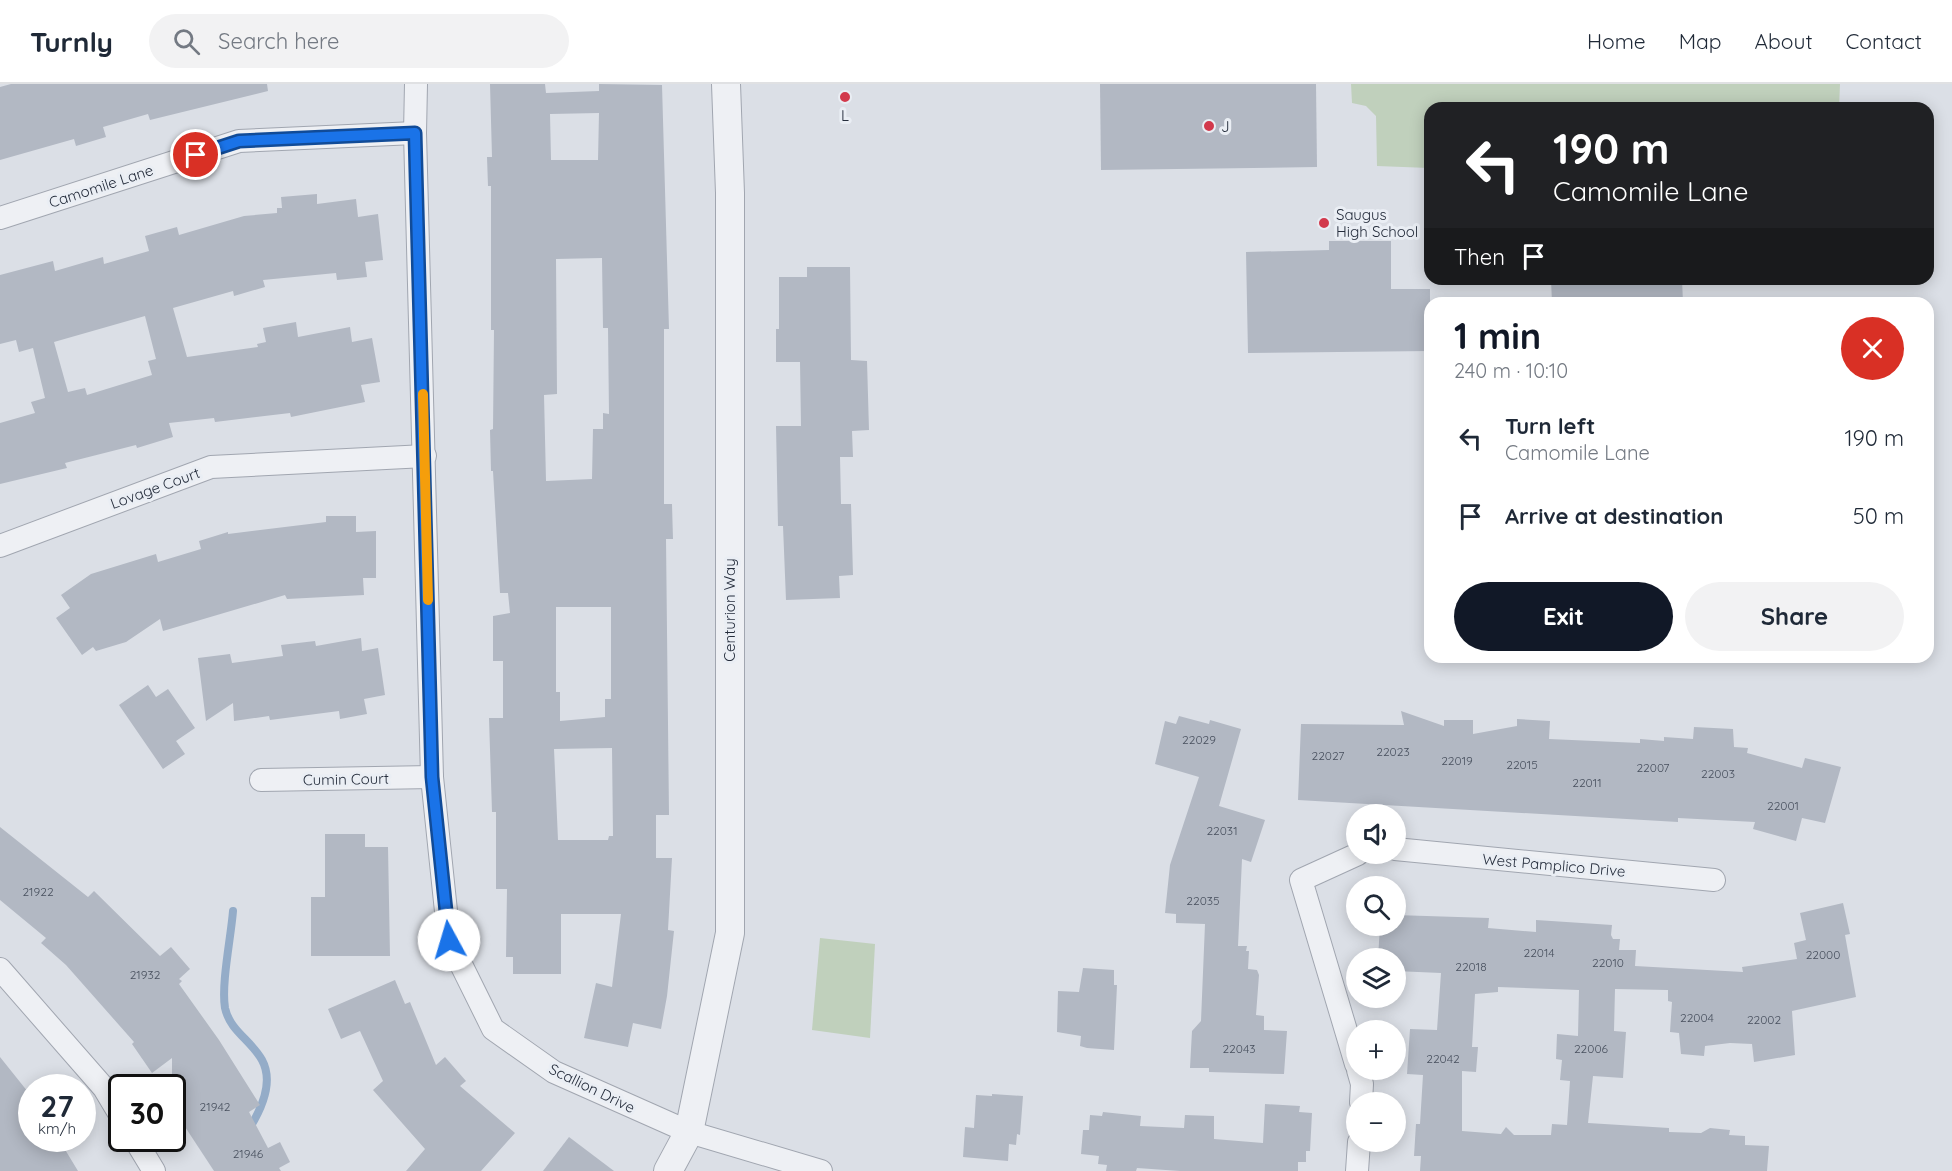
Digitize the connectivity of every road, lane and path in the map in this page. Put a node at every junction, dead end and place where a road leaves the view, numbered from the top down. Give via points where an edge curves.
1 (416, 84) edge
2 (726, 84) edge
3 (415, 133) junction
4 (0, 218) edge
5 (425, 456) junction
6 (0, 546) edge
7 (432, 777) junction
8 (261, 780) dead end
9 (1406, 850) edge
10 (1346, 859) edge
11 (1714, 880) dead end
12 (0, 969) edge
13 (1346, 1031) edge
14 (108, 1095) edge
15 (689, 1132) junction
16 (142, 1152) edge
17 (1358, 1152) edge
18 (154, 1171) edge
19 (668, 1171) edge
20 (820, 1171) edge
21 (1357, 1171) edge

1 - 3 street, Scallion Drive
2 - 15 street, Centurion Way via 730,193 730,933
3 - 4 street, Camomile Lane via 239,141
3 - 5 street, Scallion Drive
5 - 6 street, Lovage Court via 211,467
5 - 7 street, Scallion Drive
7 - 8 street, Cumin Court
7 - 15 street, Scallion Drive via 449,940 493,1029 554,1072
9 - 11 street, West Pamplico Drive
10 - 13 street via 1301,880
12 - 14 street
15 - 19 street, Centurion Way
15 - 20 street, Scallion Drive
16 - 18 street
17 - 21 street

